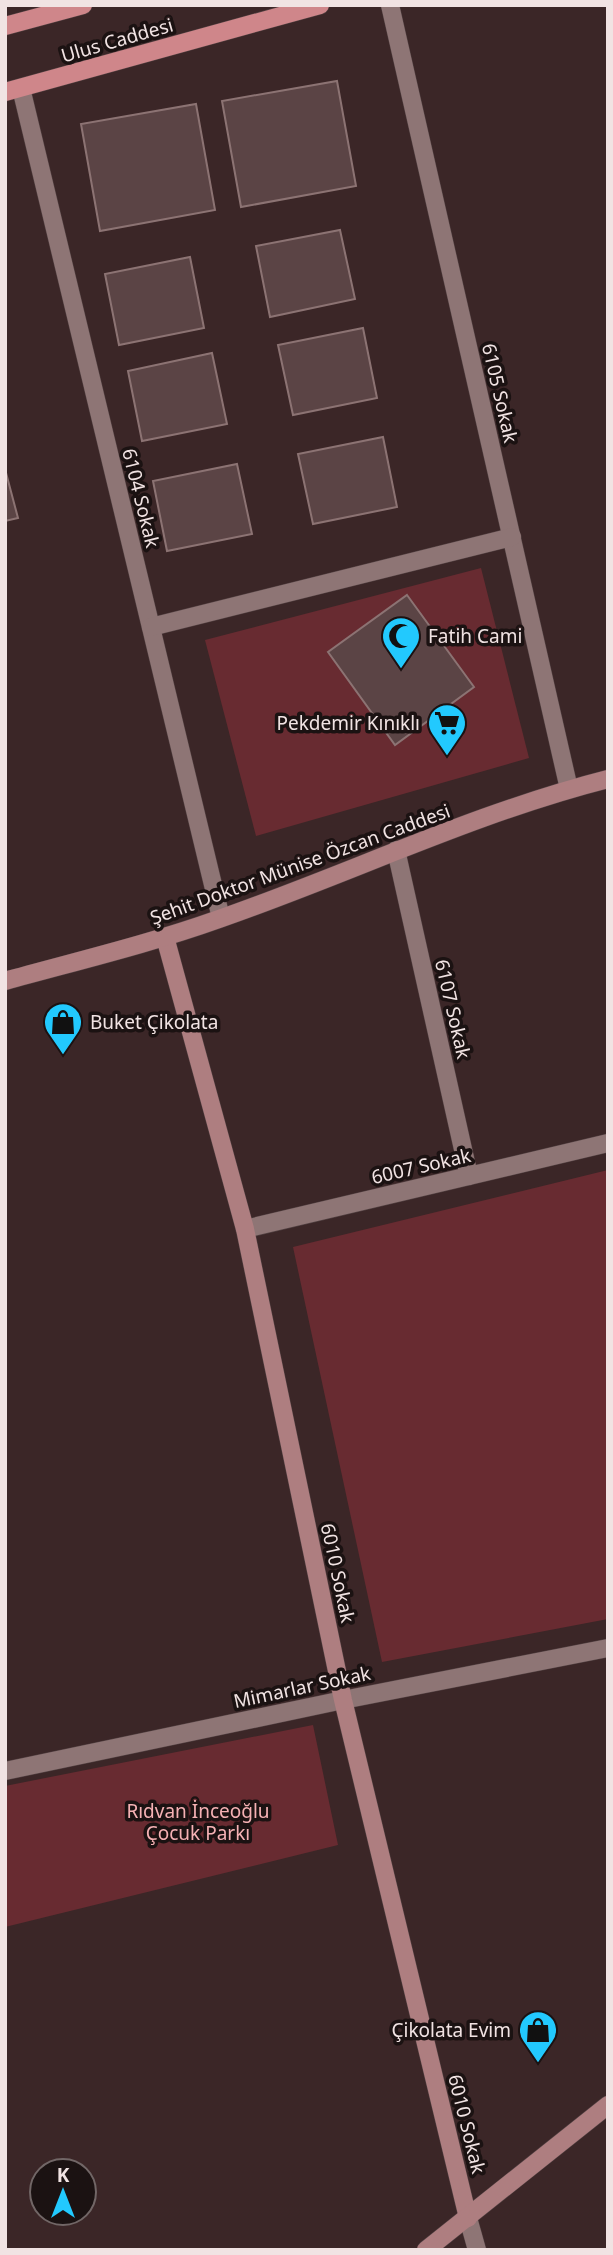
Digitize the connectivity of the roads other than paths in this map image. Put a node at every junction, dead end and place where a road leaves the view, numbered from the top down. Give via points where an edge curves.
1 (83, 5) edge
2 (320, 5) edge
3 (390, 5) edge
4 (5, 26) edge
5 (13, 90) edge
6 (512, 537) junction
7 (150, 627) junction
8 (608, 779) edge
9 (569, 789) junction
10 (396, 850) junction
11 (221, 918) junction
12 (165, 937) junction
13 (5, 981) edge
14 (608, 1143) edge
15 (469, 1176) junction
16 (244, 1229) junction
17 (608, 1648) edge
18 (343, 1700) junction
19 (5, 1771) edge
20 (608, 2105) edge
21 (468, 2218) junction
22 (426, 2250) edge
23 (477, 2250) edge

1 - 4 main road
2 - 5 main road, Ulus Caddesi
3 - 6 street, 6105 Sokak
5 - 7 street, 6104 Sokak
6 - 7 street
6 - 9 street, 6105 Sokak
7 - 11 street, 6104 Sokak
8 - 9 street, Şehit Doktor Münise Özcan Caddesi
9 - 10 street, Şehit Doktor Münise Özcan Caddesi
10 - 11 street, Şehit Doktor Münise Özcan Caddesi
10 - 15 street, 6107 Sokak
11 - 12 street, Şehit Doktor Münise Özcan Caddesi
12 - 13 street, Şehit Doktor Münise Özcan Caddesi
12 - 16 street, 6010 Sokak
14 - 15 street, 6007 Sokak
15 - 16 street, 6007 Sokak
16 - 18 street, 6010 Sokak
17 - 18 street, Mimarlar Sokak
18 - 19 street, Mimarlar Sokak
18 - 21 street, 6010 Sokak
20 - 21 street
21 - 22 street
21 - 23 street

